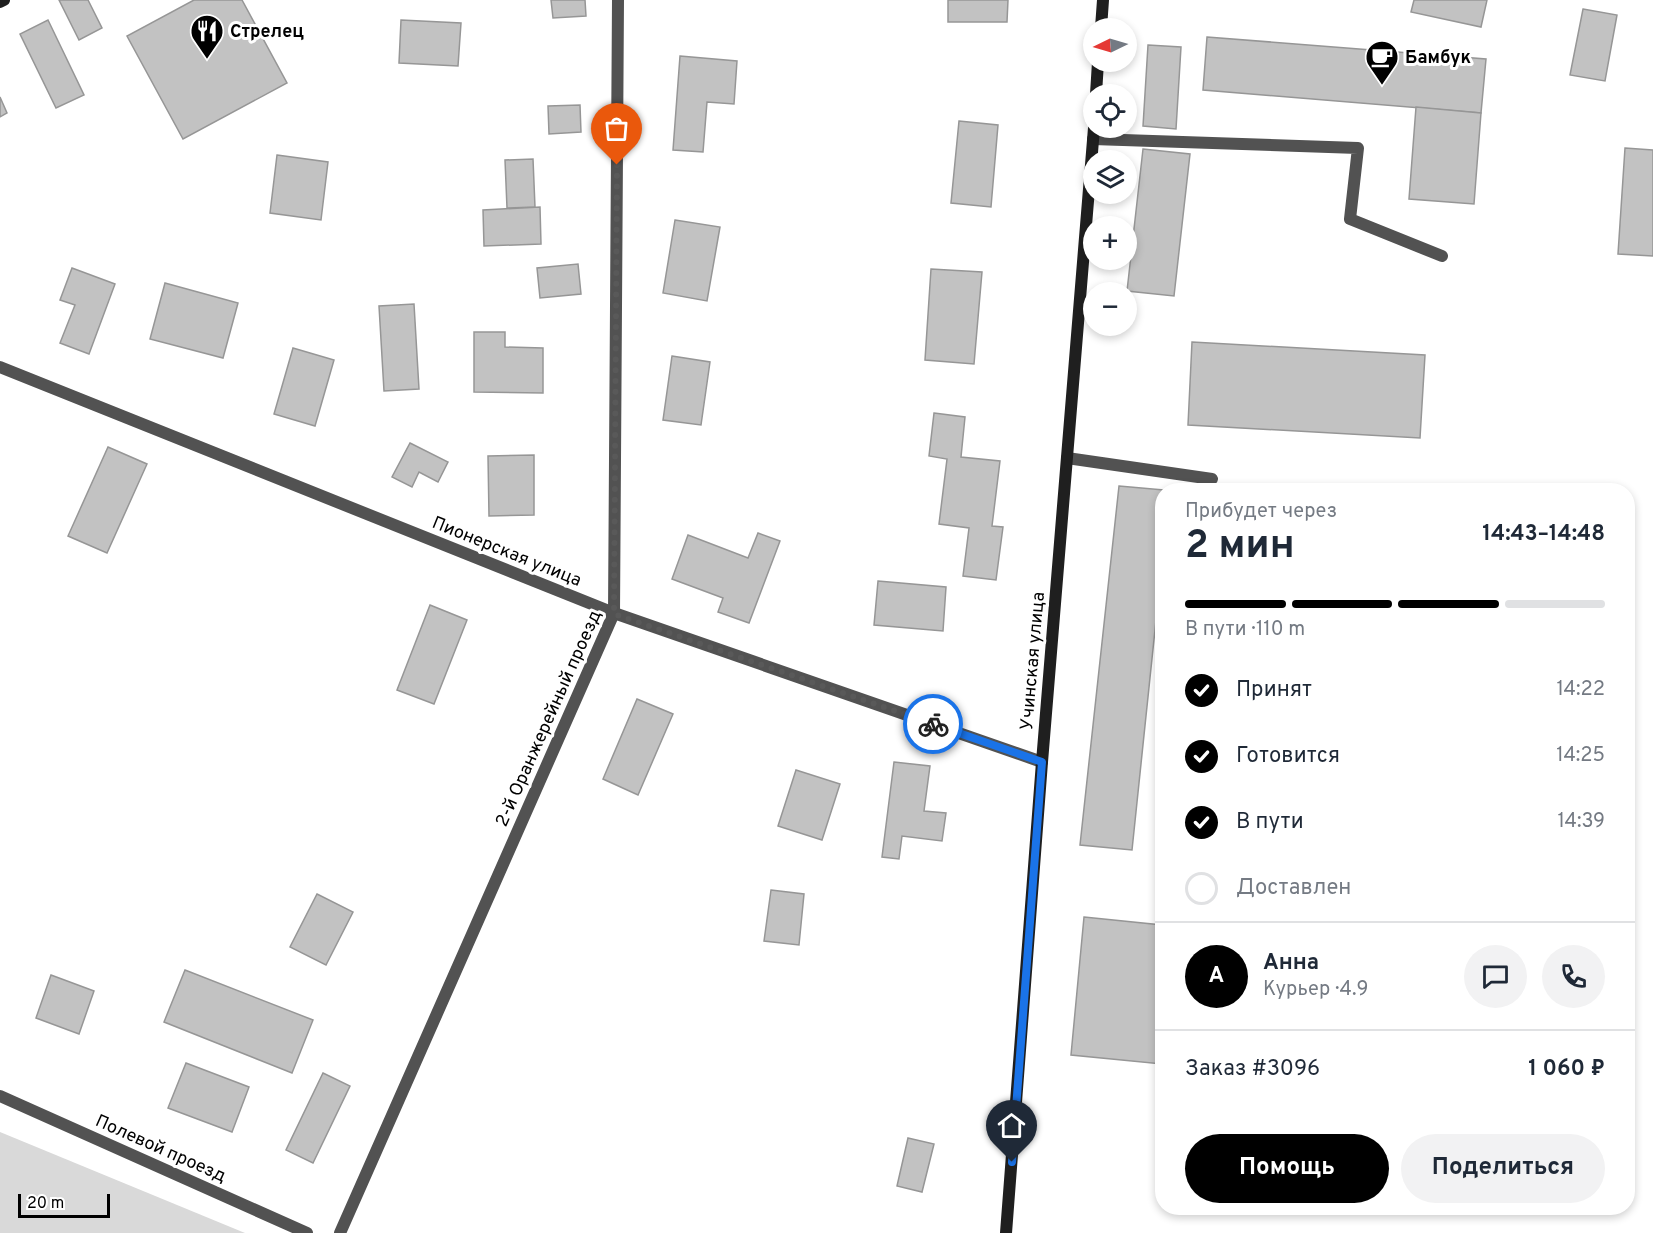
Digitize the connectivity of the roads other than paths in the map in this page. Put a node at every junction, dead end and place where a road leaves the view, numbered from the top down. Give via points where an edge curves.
1 (4, 0) edge
2 (618, 0) edge
3 (1103, 0) edge
4 (0, 2) edge
5 (1102, 18) edge
6 (1137, 135) edge
7 (1094, 138) edge
8 (1442, 256) dead end
9 (0, 367) edge
10 (1067, 458) junction
11 (1212, 479) dead end
12 (614, 614) junction
13 (1042, 762) junction
14 (0, 1096) edge
15 (307, 1233) edge
16 (340, 1233) edge
17 (1006, 1233) edge

1 - 4 main road
2 - 12 street, 2-й Оранжерейный проезд
3 - 5 main road
6 - 8 street via 1359,148 1350,219
7 - 10 main road, Учинская улица
9 - 12 street, Пионерская улица
10 - 11 street
10 - 13 main road, Учинская улица
12 - 13 street, Пионерская улица
12 - 16 street, 2-й Оранжерейный проезд
13 - 17 main road, Учинская улица
14 - 15 street, Полевой проезд

